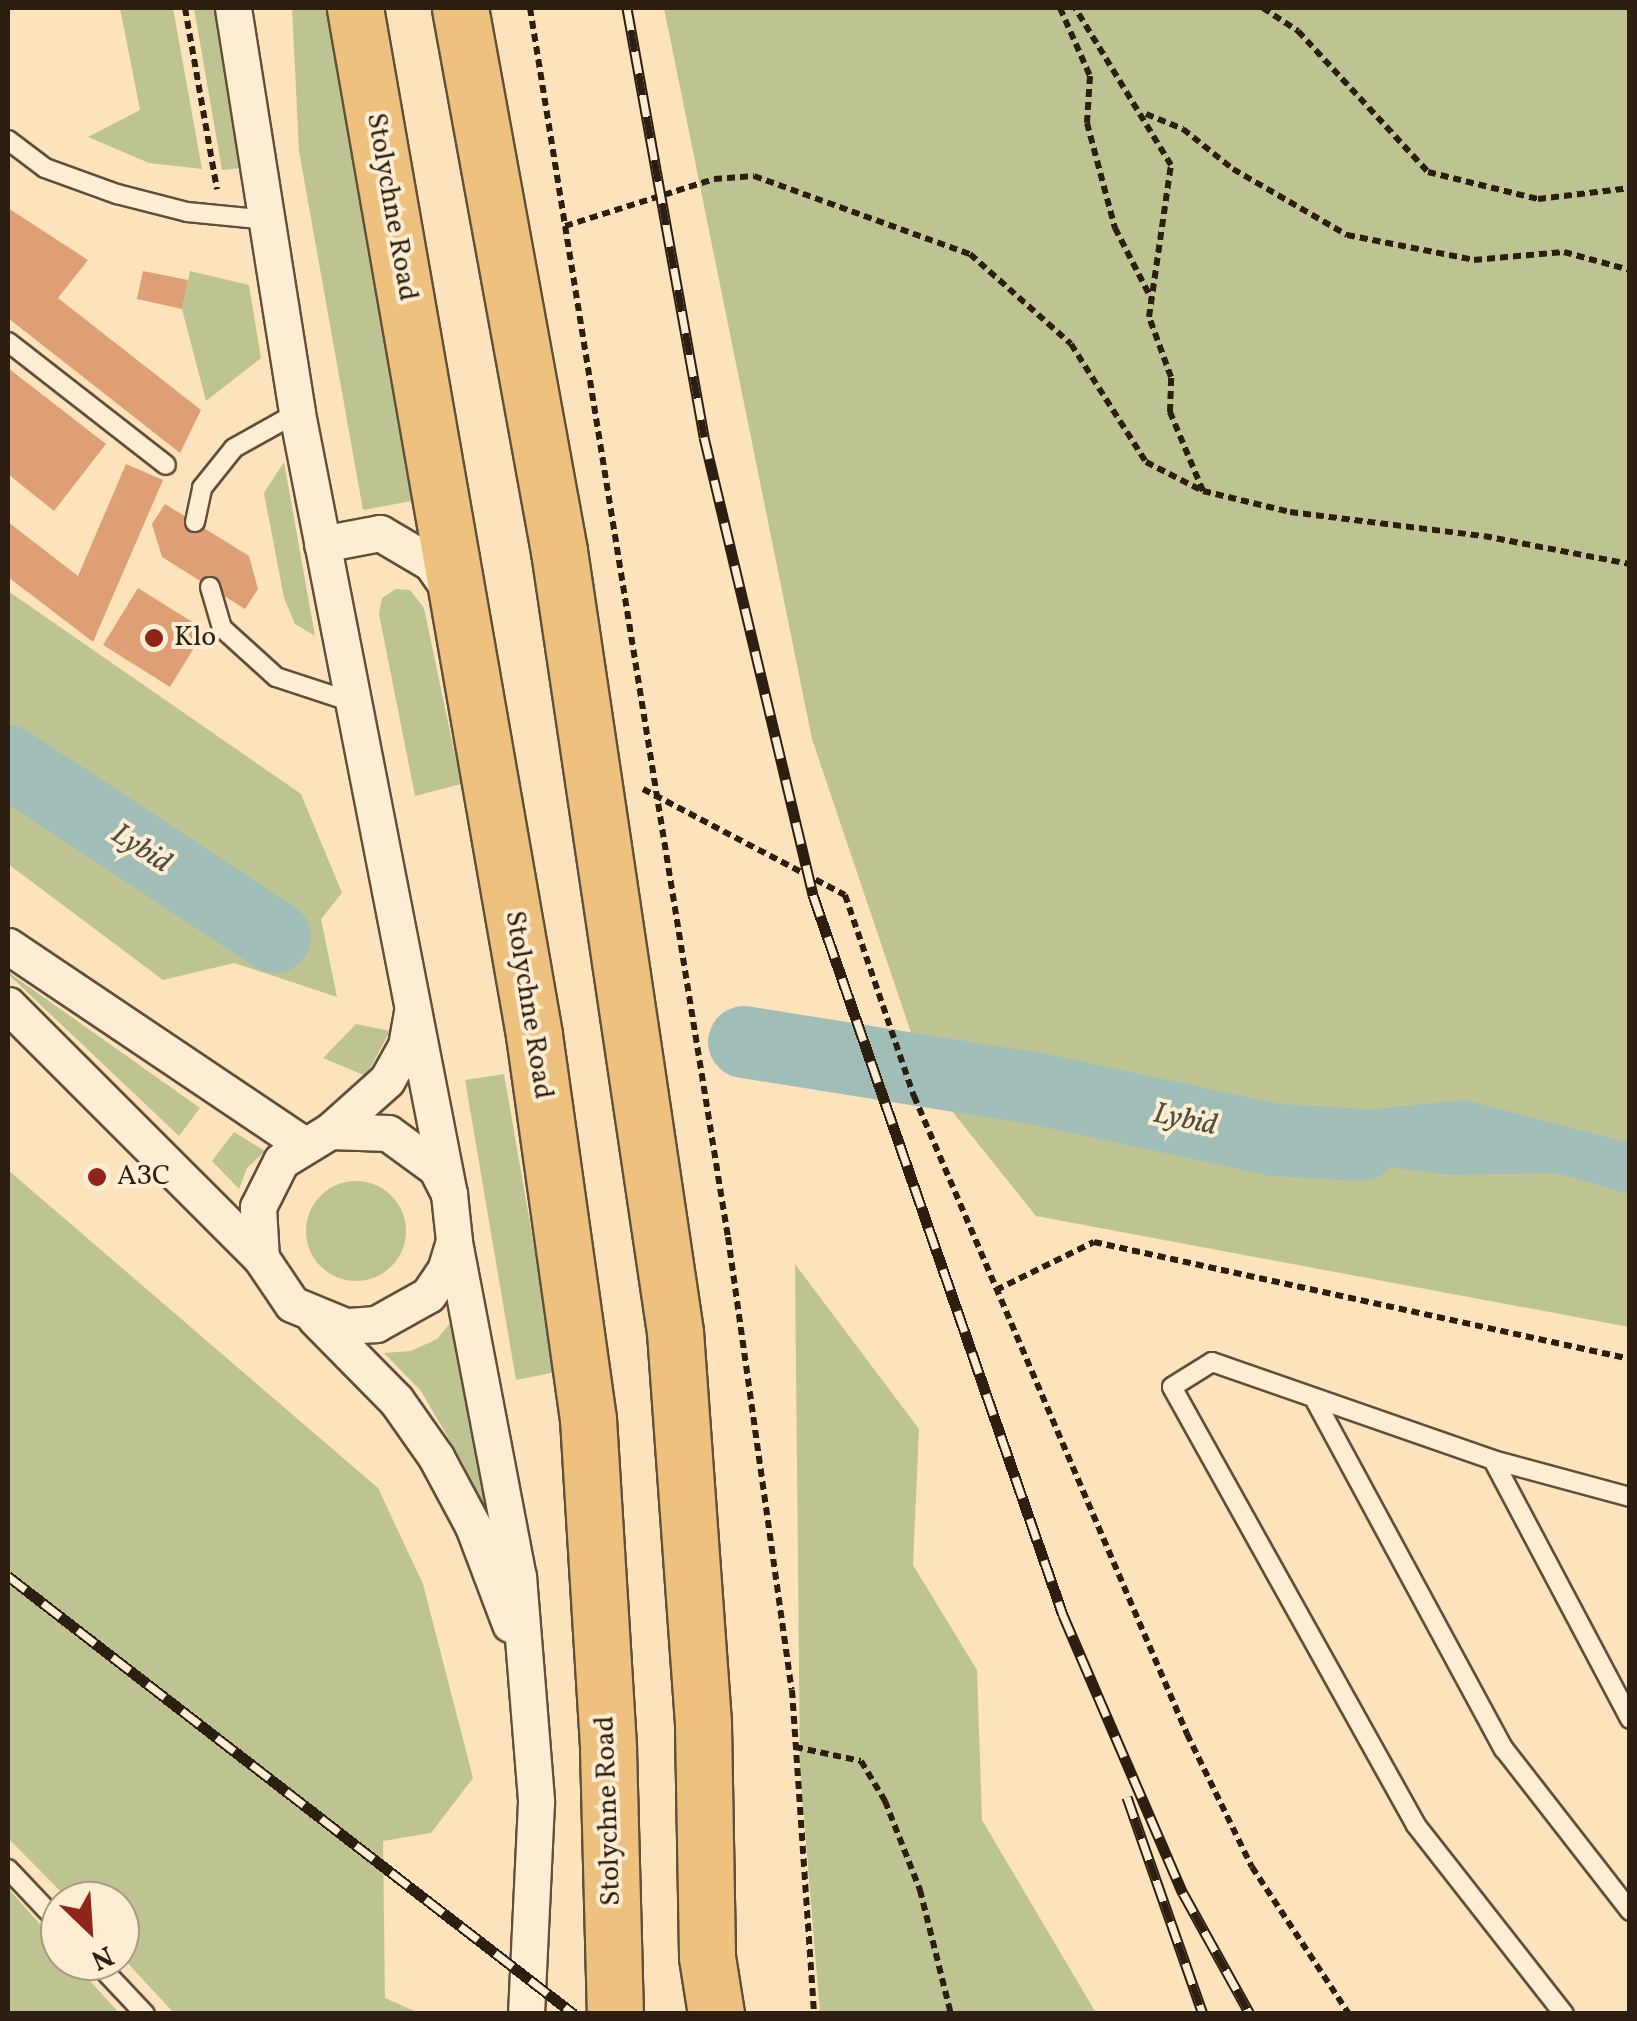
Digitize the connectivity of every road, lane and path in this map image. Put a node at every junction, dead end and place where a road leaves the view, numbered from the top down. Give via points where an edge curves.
1 (186, 8) edge
2 (233, 8) edge
3 (245, 8) edge
4 (355, 8) edge
5 (460, 8) edge
6 (530, 8) edge
7 (1060, 8) edge
8 (1076, 8) edge
9 (1263, 8) edge
10 (246, 84) junction
11 (1144, 113) junction
12 (8, 140) edge
13 (1630, 188) edge
14 (222, 215) junction
15 (269, 220) junction
16 (565, 226) junction
17 (1630, 270) edge
18 (1152, 301) junction
19 (8, 342) edge
20 (297, 413) junction
21 (166, 465) dead end
22 (1203, 491) junction
23 (195, 522) dead end
24 (322, 544) junction
25 (1630, 564) edge
26 (210, 587) dead end
27 (464, 612) junction
28 (355, 703) junction
29 (592, 766) junction
30 (661, 798) junction
31 (8, 946) edge
32 (414, 1002) junction
33 (8, 1005) edge
34 (315, 1137) junction
35 (449, 1194) junction
36 (454, 1241) junction
37 (261, 1258) junction
38 (996, 1290) junction
39 (316, 1318) junction
40 (1630, 1359) edge
41 (1316, 1402) junction
42 (1493, 1460) junction
43 (1630, 1496) edge
44 (526, 1667) junction
45 (1630, 1719) edge
46 (795, 1747) junction
47 (8, 1869) edge
48 (40, 1903) edge
49 (1630, 1911) edge
50 (114, 1981) edge
51 (145, 2014) edge
52 (526, 2014) edge
53 (615, 2014) edge
54 (716, 2014) edge
55 (814, 2014) edge
56 (951, 2014) edge
57 (1348, 2014) edge
58 (1564, 2014) edge

1 - 14 path
2 - 10 street
3 - 10 street
4 - 27 highway, Stolychne Road
5 - 29 highway
6 - 16 path
7 - 18 path via 1090,76 1087,123 1115,228
8 - 11 path
9 - 13 path via 1298,31 1428,172 1538,199
10 - 15 street
11 - 17 path via 1183,129 1232,169 1347,236 1474,260 1564,252
11 - 18 path via 1171,165
12 - 14 lane via 45,168 116,194
14 - 15 lane
15 - 20 street
16 - 22 path via 714,179 754,176 970,254 1070,344 1146,462
16 - 30 path
18 - 22 path via 1149,317 1171,377 1170,412
19 - 21 lane
20 - 23 lane via 234,448 202,488
20 - 24 street
22 - 25 path via 1290,512 1484,536
24 - 27 street via 380,533 432,563
24 - 28 street
26 - 28 lane via 222,628 276,677
27 - 53 highway, Stolychne Road via 534,1034 588,1419 608,1749
28 - 32 street
29 - 30 path
29 - 54 highway via 675,1332 703,1726 707,1956
30 - 38 path via 846,895 914,1096
30 - 46 path
31 - 34 street
32 - 34 street via 406,1046 387,1080
32 - 35 street
33 - 37 street
34 - 35 street via 388,1133 436,1168
34 - 37 street via 281,1161 258,1207
35 - 36 street
36 - 39 street via 445,1270 404,1313 376,1324
36 - 44 street via 518,1576
37 - 39 street via 274,1283
38 - 40 path via 1094,1242
38 - 57 path via 1252,1867
39 - 44 street via 396,1400 436,1458 473,1526
41 - 42 lane
41 - 49 lane via 1504,1749
41 - 58 lane via 1212,1362 1172,1386 1416,1825
42 - 43 lane
42 - 45 lane
44 - 52 street via 536,1802
46 - 55 path
46 - 56 path via 861,1761 885,1802 920,1890
47 - 48 lane
50 - 51 lane

